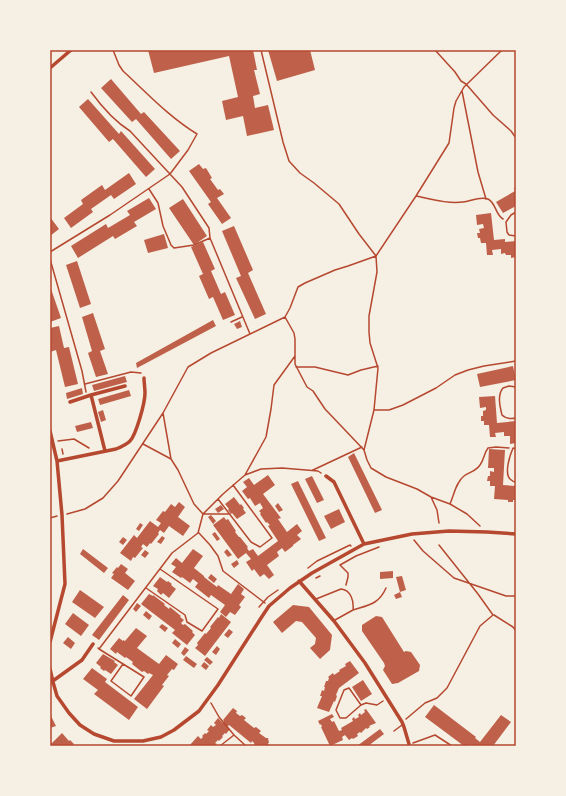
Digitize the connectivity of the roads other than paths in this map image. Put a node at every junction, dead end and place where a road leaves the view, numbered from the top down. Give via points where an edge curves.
1 (72, 50) edge
2 (50, 68) edge
3 (516, 212) edge
4 (516, 236) edge
5 (144, 378) dead end
6 (125, 386) dead end
7 (516, 387) edge
8 (91, 395) junction
9 (70, 402) dead end
10 (516, 418) edge
11 (50, 430) edge
12 (516, 449) edge
13 (105, 451) junction
14 (57, 461) junction
15 (326, 476) road end
16 (516, 482) edge
17 (516, 534) edge
18 (364, 544) junction
19 (299, 581) junction
20 (386, 588) dead end
21 (316, 599) junction
22 (353, 610) junction
23 (334, 620) junction
24 (50, 642) edge
25 (93, 644) road end
26 (50, 669) edge
27 (51, 682) edge
28 (403, 723) junction
29 (394, 731) dead end
30 (114, 741) junction
31 (409, 744) road end
32 (113, 746) edge

1 - 2 street
3 - 4 lane via 511,214 506,222 509,235
5 - 13 street via 142,411 130,442 123,447
6 - 8 street
7 - 10 lane via 509,386 500,391 502,416
8 - 9 street
8 - 13 street
11 - 14 street
12 - 16 lane via 513,448 508,466 508,476
13 - 14 street
14 - 24 street via 65,584
15 - 18 street via 334,482
17 - 18 street via 449,531 412,534
18 - 19 street
19 - 21 street
19 - 30 street via 269,606 218,685 198,711 161,737 144,741
20 - 22 lane via 375,602
21 - 22 lane via 345,589 349,591 354,605
21 - 23 street
22 - 23 lane
23 - 28 street
25 - 27 street via 82,660
26 - 27 street
27 - 30 street via 57,696 80,725 94,734
28 - 29 lane
28 - 31 street
30 - 32 street

